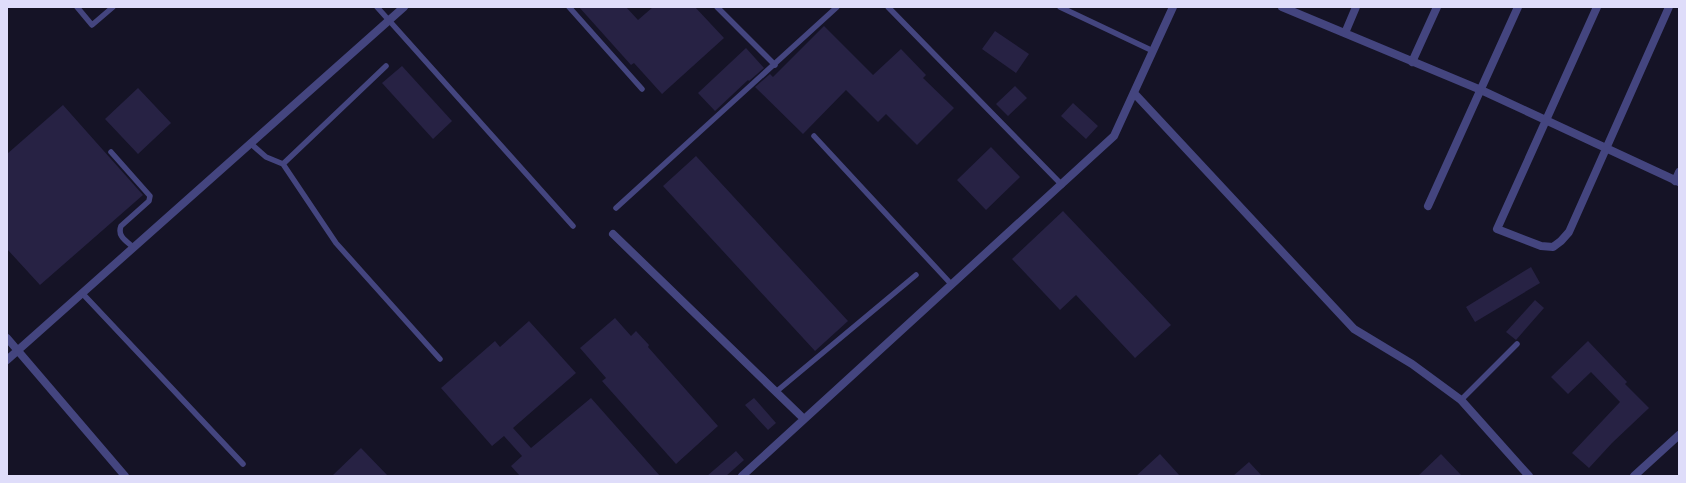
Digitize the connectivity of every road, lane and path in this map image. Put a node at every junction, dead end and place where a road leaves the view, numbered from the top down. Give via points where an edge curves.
1 (77, 7) edge
2 (113, 7) edge
3 (377, 7) edge
4 (404, 7) edge
5 (569, 7) edge
6 (717, 7) edge
7 (837, 7) edge
8 (888, 7) edge
9 (1060, 7) edge
10 (1173, 7) edge
11 (1282, 7) edge
12 (1356, 7) edge
13 (1437, 7) edge
14 (1518, 7) edge
15 (1597, 7) edge
16 (1668, 7) edge
17 (389, 20) junction
18 (1345, 33) junction
19 (1153, 51) junction
20 (1412, 62) junction
21 (775, 64) junction
22 (386, 66) dead end
23 (642, 89) dead end
24 (1481, 90) junction
25 (1134, 93) junction
26 (1545, 121) junction
27 (814, 136) dead end
28 (250, 143) junction
29 (1605, 148) junction
30 (111, 152) dead end
31 (282, 164) junction
32 (1679, 172) edge
33 (1677, 181) edge
34 (1062, 185) junction
35 (1428, 206) dead end
36 (616, 208) dead end
37 (573, 226) dead end
38 (613, 234) dead end
39 (133, 247) junction
40 (916, 275) dead end
41 (952, 284) junction
42 (82, 293) junction
43 (7, 338) edge
44 (1517, 344) dead end
45 (18, 350) junction
46 (440, 359) dead end
47 (7, 360) edge
48 (777, 392) junction
49 (1461, 400) junction
50 (804, 419) junction
51 (1679, 435) edge
52 (243, 464) dead end
53 (125, 476) edge
54 (742, 476) edge
55 (1529, 476) edge
56 (1634, 476) edge

1 - 2 lane via 92,25
3 - 17 lane
4 - 17 street
5 - 23 lane
6 - 21 lane
7 - 21 lane
8 - 34 lane
9 - 19 lane
10 - 19 street
11 - 18 street
12 - 18 street
13 - 20 street
14 - 24 street
15 - 26 street
16 - 29 street
17 - 28 street
17 - 37 lane
18 - 20 street
19 - 25 street
20 - 24 street
21 - 36 lane
22 - 31 lane
24 - 26 street
24 - 35 street
25 - 34 street via 1114,136
25 - 49 street via 1354,329 1412,364
26 - 29 street
26 - 29 street via 1497,228 1541,246 1553,247 1569,232
27 - 41 lane
28 - 31 lane via 266,157
28 - 39 street
29 - 33 street
30 - 39 lane via 150,196 149,201 121,226 121,236
31 - 46 lane via 336,243
32 - 33 street
34 - 41 street
38 - 48 street
39 - 42 street
40 - 48 lane
41 - 50 street
42 - 45 street
42 - 52 lane
43 - 45 street
44 - 49 lane
45 - 47 street
45 - 53 street
48 - 50 street
49 - 55 street
50 - 54 street
51 - 56 street

